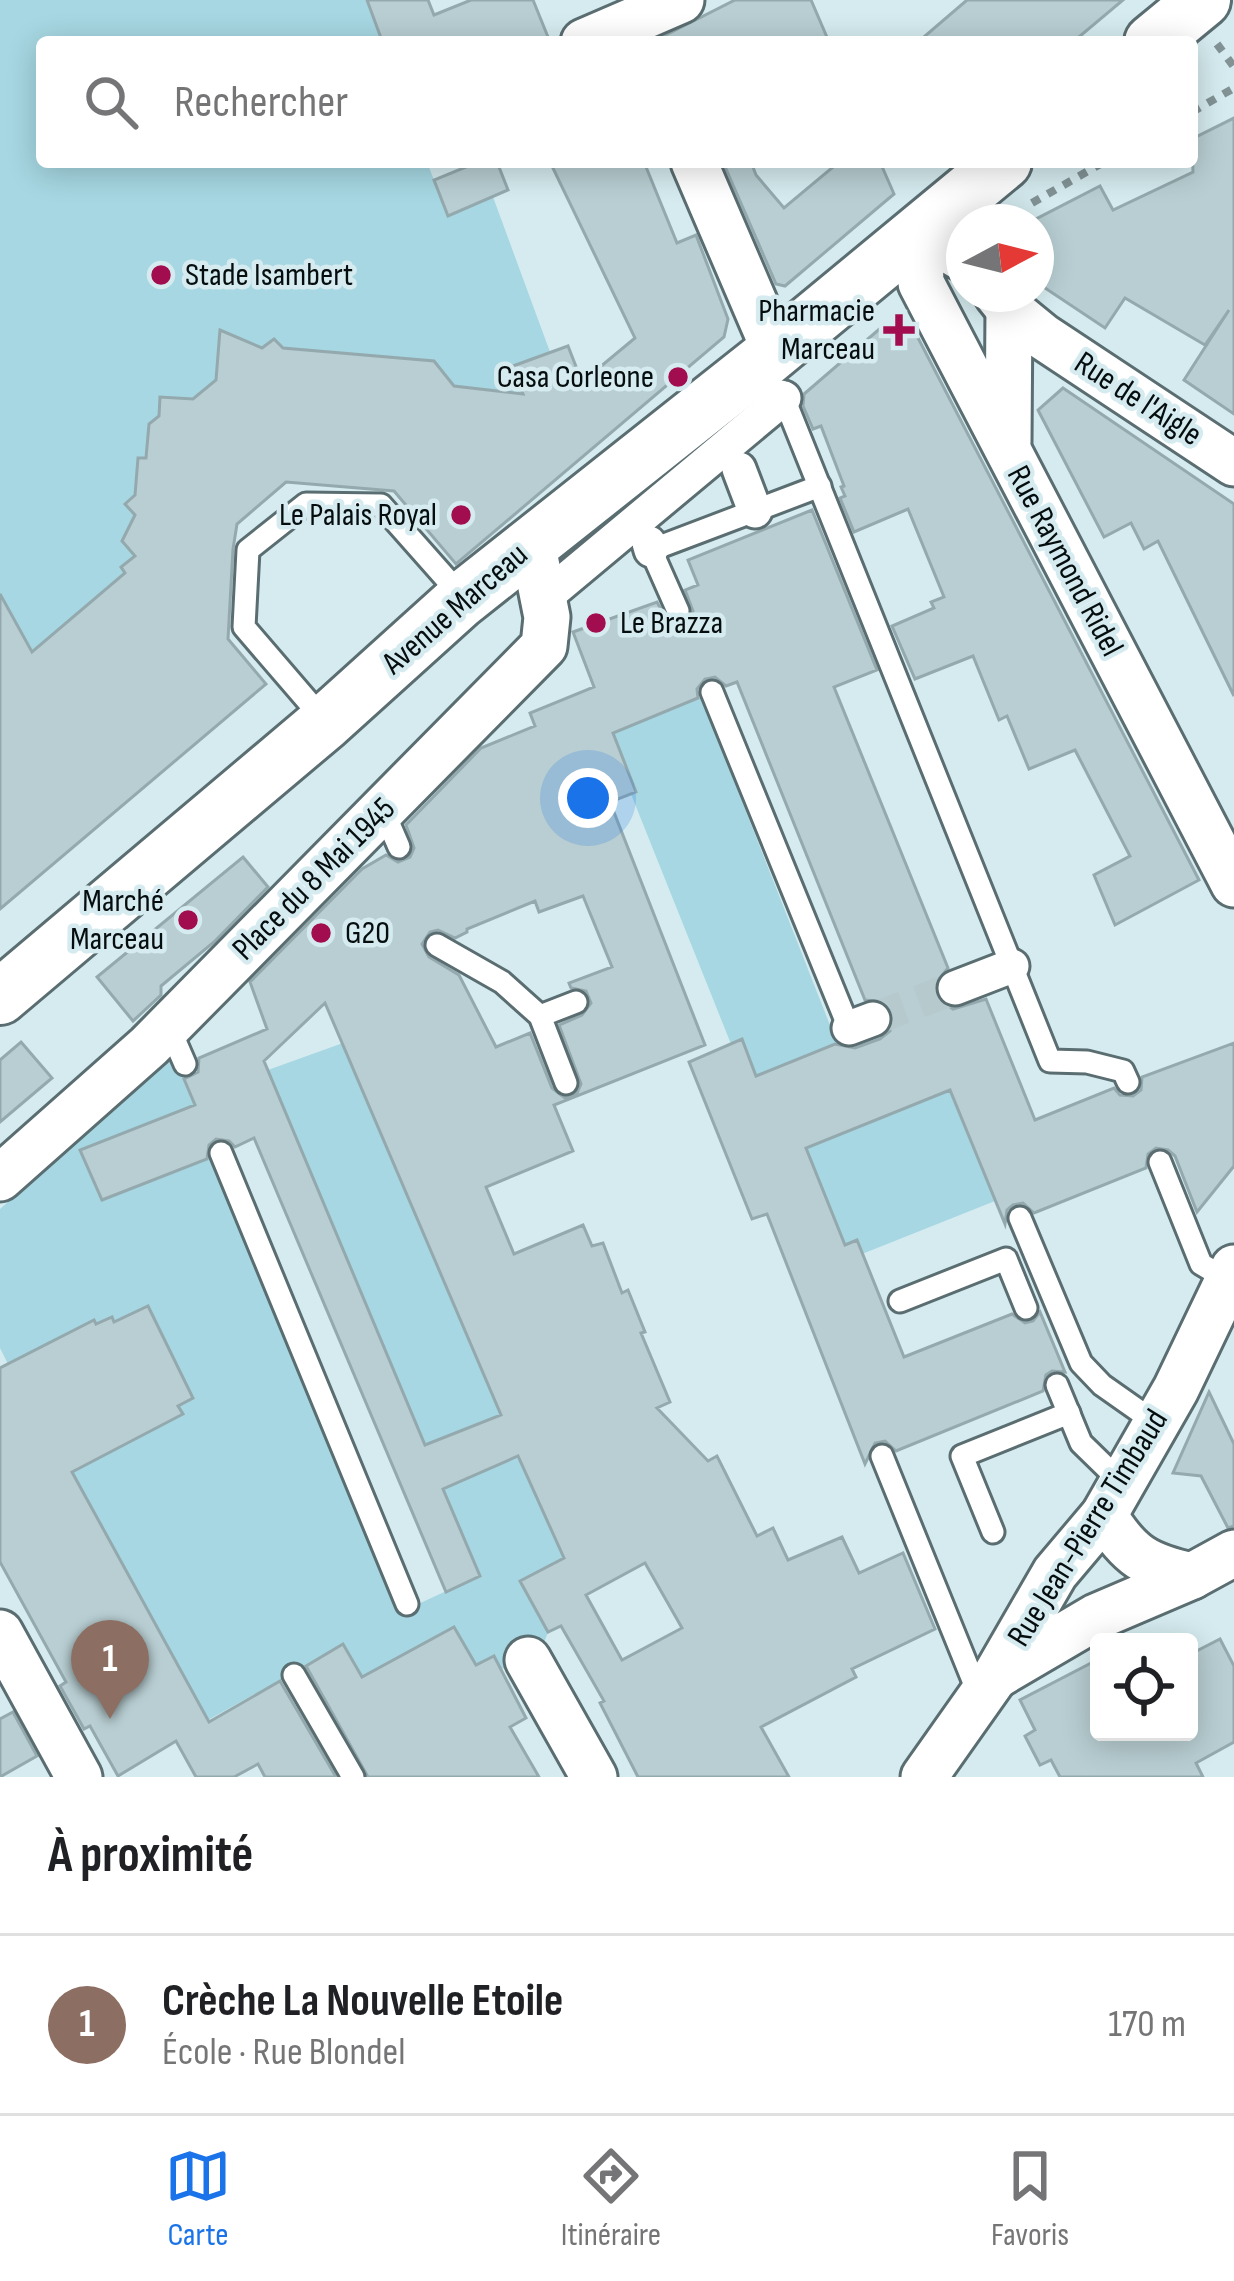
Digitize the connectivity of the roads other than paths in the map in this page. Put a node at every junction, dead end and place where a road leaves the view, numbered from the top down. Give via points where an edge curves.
1 (681, 0) edge
2 (638, 31) edge
3 (696, 168) edge
4 (1011, 187) edge
5 (941, 245) edge
6 (1014, 317) edge
7 (946, 328) junction
8 (775, 369) junction
9 (1008, 451) junction
10 (734, 456) junction
11 (1234, 463) edge
12 (820, 486) junction
13 (755, 511) junction
14 (645, 536) junction
15 (532, 542) junction
16 (544, 599) junction
17 (460, 601) junction
18 (677, 611) dead end
19 (712, 692) dead end
20 (326, 722) junction
21 (1234, 884) edge
22 (437, 945) dead end
23 (1012, 966) junction
24 (955, 988) tunnel mouth
25 (0, 997) edge
26 (576, 1002) dead end
27 (540, 1016) junction
28 (861, 1023) dead end
29 (1128, 1082) dead end
30 (566, 1083) dead end
31 (220, 1153) dead end
32 (1160, 1162) dead end
33 (0, 1178) edge
34 (1020, 1218) dead end
35 (1231, 1274) edge
36 (900, 1301) dead end
37 (1026, 1308) dead end
38 (1058, 1385) dead end
39 (1069, 1413) junction
40 (1156, 1423) junction
41 (882, 1456) dead end
42 (1114, 1512) junction
43 (993, 1532) dead end
44 (1234, 1552) edge
45 (1192, 1576) junction
46 (407, 1604) dead end
47 (1096, 1617) junction
48 (0, 1633) edge
49 (528, 1660) dead end
50 (294, 1675) dead end
51 (988, 1686) junction
52 (79, 1777) edge
53 (353, 1777) edge
54 (594, 1777) edge
55 (924, 1777) edge

1 - 2 street
3 - 8 street
4 - 5 street, Avenue Marceau
5 - 7 street, Rue Raymond Ridel via 921,283
5 - 8 street, Avenue Marceau
6 - 7 street
6 - 9 street
6 - 11 street, Rue de l'Aigle
7 - 9 street, Rue Raymond Ridel
8 - 10 street
8 - 12 lane
8 - 15 street, Avenue Marceau
9 - 21 street, Rue Raymond Ridel
10 - 13 street
10 - 14 street
12 - 13 lane
12 - 23 lane
13 - 14 lane
14 - 16 street
14 - 18 lane
15 - 16 street, Place du 8 Mai 1945
15 - 17 street, Avenue Marceau
16 - 33 street, Place du 8 Mai 1945 via 544,646 391,829 177,1045
17 - 20 street, Avenue Marceau
17 - 20 lane via 381,506 306,504 248,550 244,627
19 - 28 lane
20 - 25 street, Avenue Marceau
22 - 27 lane via 502,982
23 - 24 street
23 - 29 lane via 1050,1061 1110,1066
26 - 27 lane
27 - 30 lane
31 - 46 lane
32 - 35 lane via 1201,1264
34 - 40 lane via 1081,1363
35 - 40 street, Rue Jean-Pierre Timbaud
36 - 37 lane via 1006,1259
38 - 39 lane
39 - 42 lane
39 - 43 lane via 962,1456
40 - 42 street, Rue Jean-Pierre Timbaud
41 - 51 lane
42 - 45 street via 1143,1562
42 - 47 street, Rue Jean-Pierre Timbaud via 1116,1588
42 - 51 street, Rue Jean-Pierre Timbaud via 1054,1573
44 - 45 street
45 - 47 street
47 - 51 street
48 - 52 street
49 - 54 street
50 - 53 lane
51 - 55 street, Rue Jean-Pierre Timbaud

